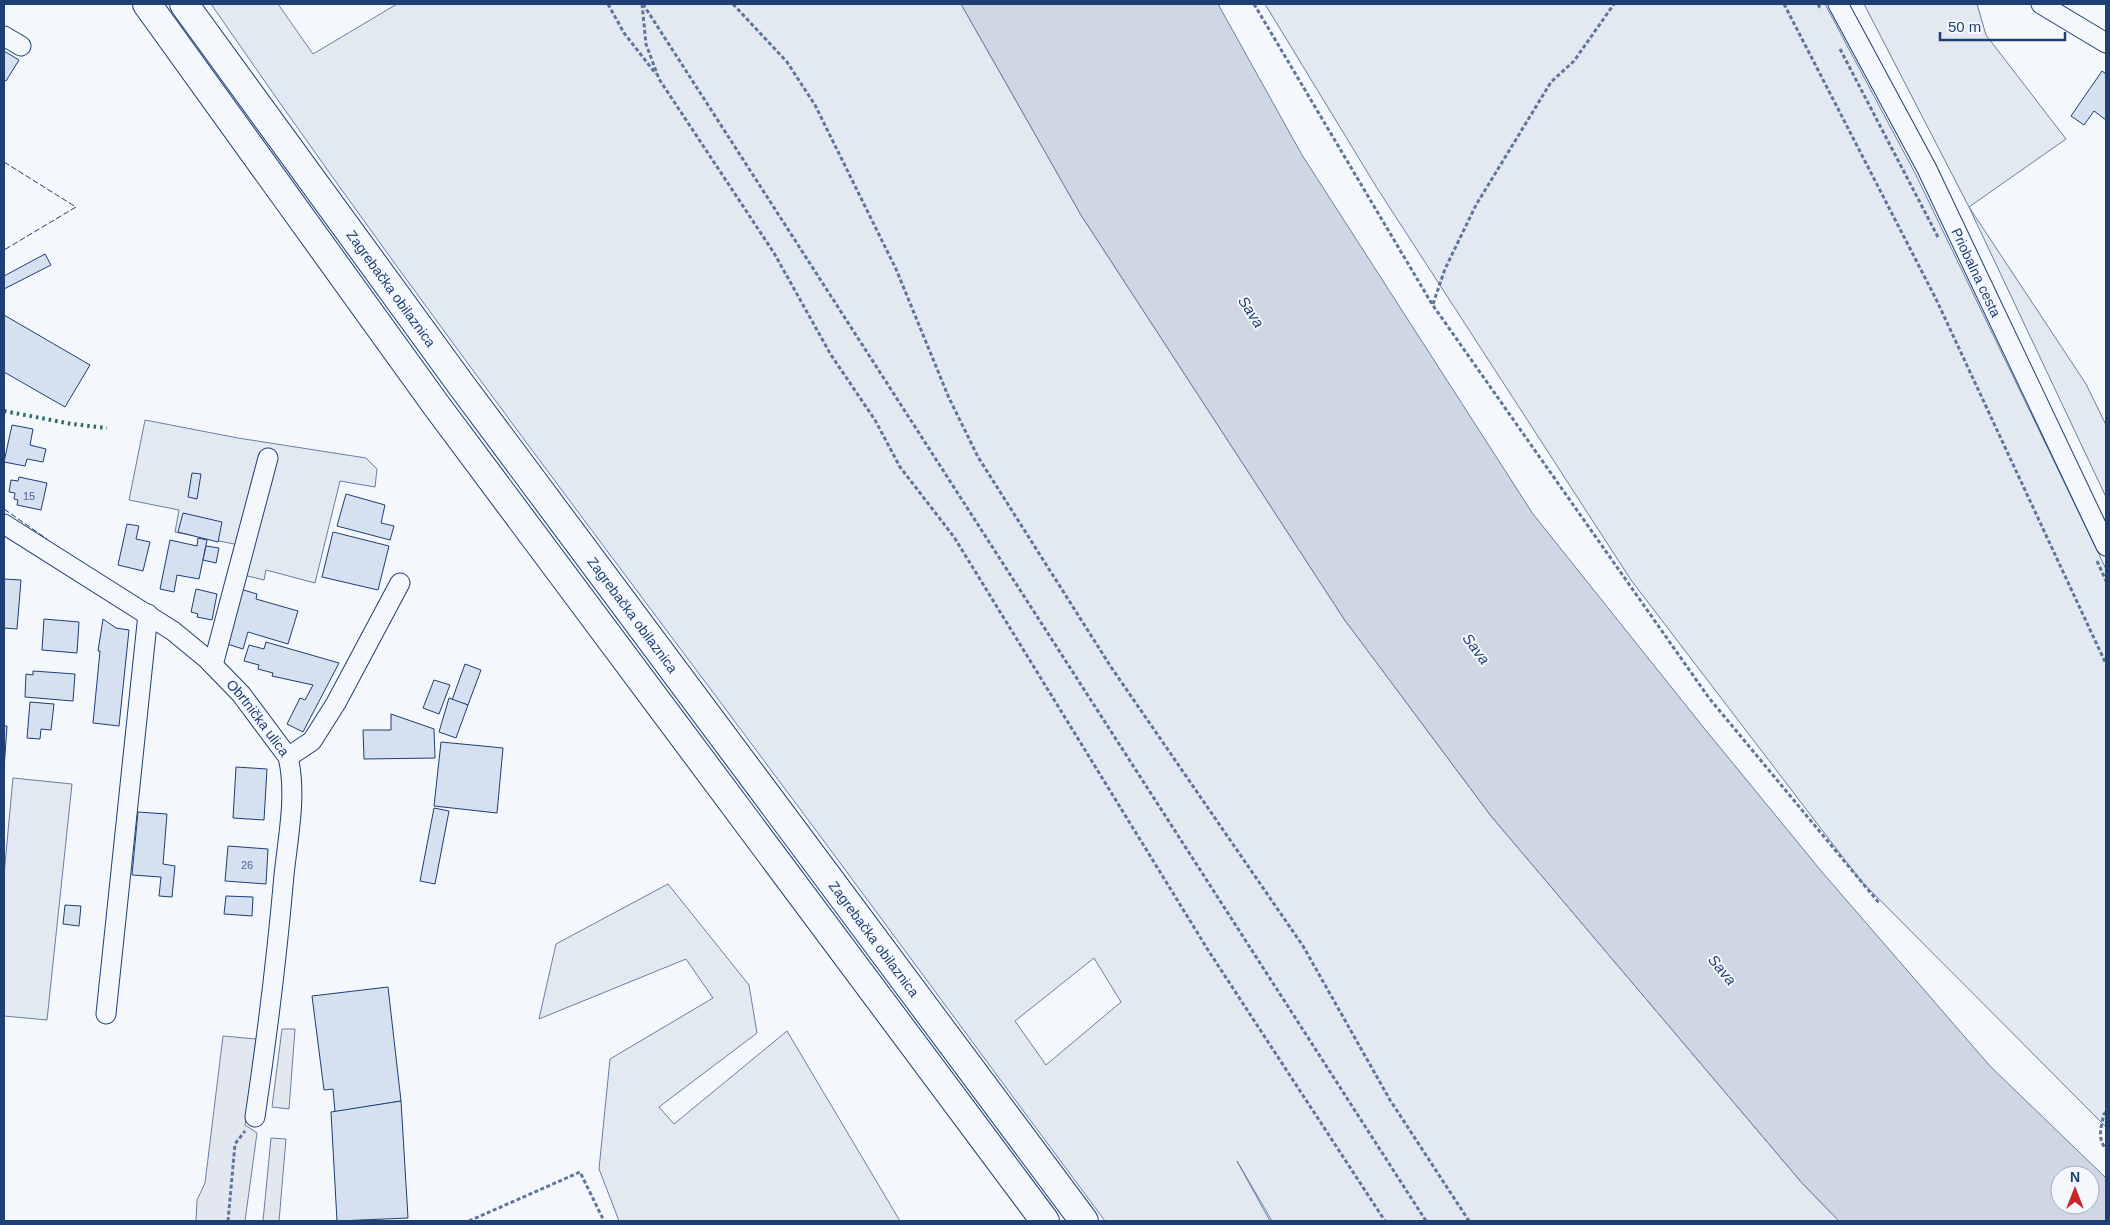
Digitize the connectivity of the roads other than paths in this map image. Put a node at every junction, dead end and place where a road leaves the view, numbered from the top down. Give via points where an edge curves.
1 (147, 4) edge
2 (184, 4) edge
3 (1838, 4) edge
4 (2041, 4) edge
5 (4, 36) edge
6 (2106, 43) edge
7 (21, 46) dead end
8 (268, 458) dead end
9 (4, 524) edge
10 (2106, 546) edge
11 (400, 583) dead end
12 (148, 614) junction
13 (213, 665) junction
14 (288, 757) junction
15 (106, 1014) dead end
16 (255, 1117) road end
17 (1045, 1221) edge
18 (1084, 1221) edge

1 - 17 highway via 436,404
2 - 18 highway, Zagrebačka obilaznica via 462,386
3 - 10 street, Priobalna cesta via 1927,169
4 - 6 street
5 - 7 street
8 - 13 street
9 - 12 street, Obrtnička ulica
11 - 14 street via 312,741
12 - 13 street, Obrtnička ulica
12 - 15 street
13 - 14 street, Obrtnička ulica via 241,694
14 - 16 street, Obrtnička ulica via 291,810 269,1020

